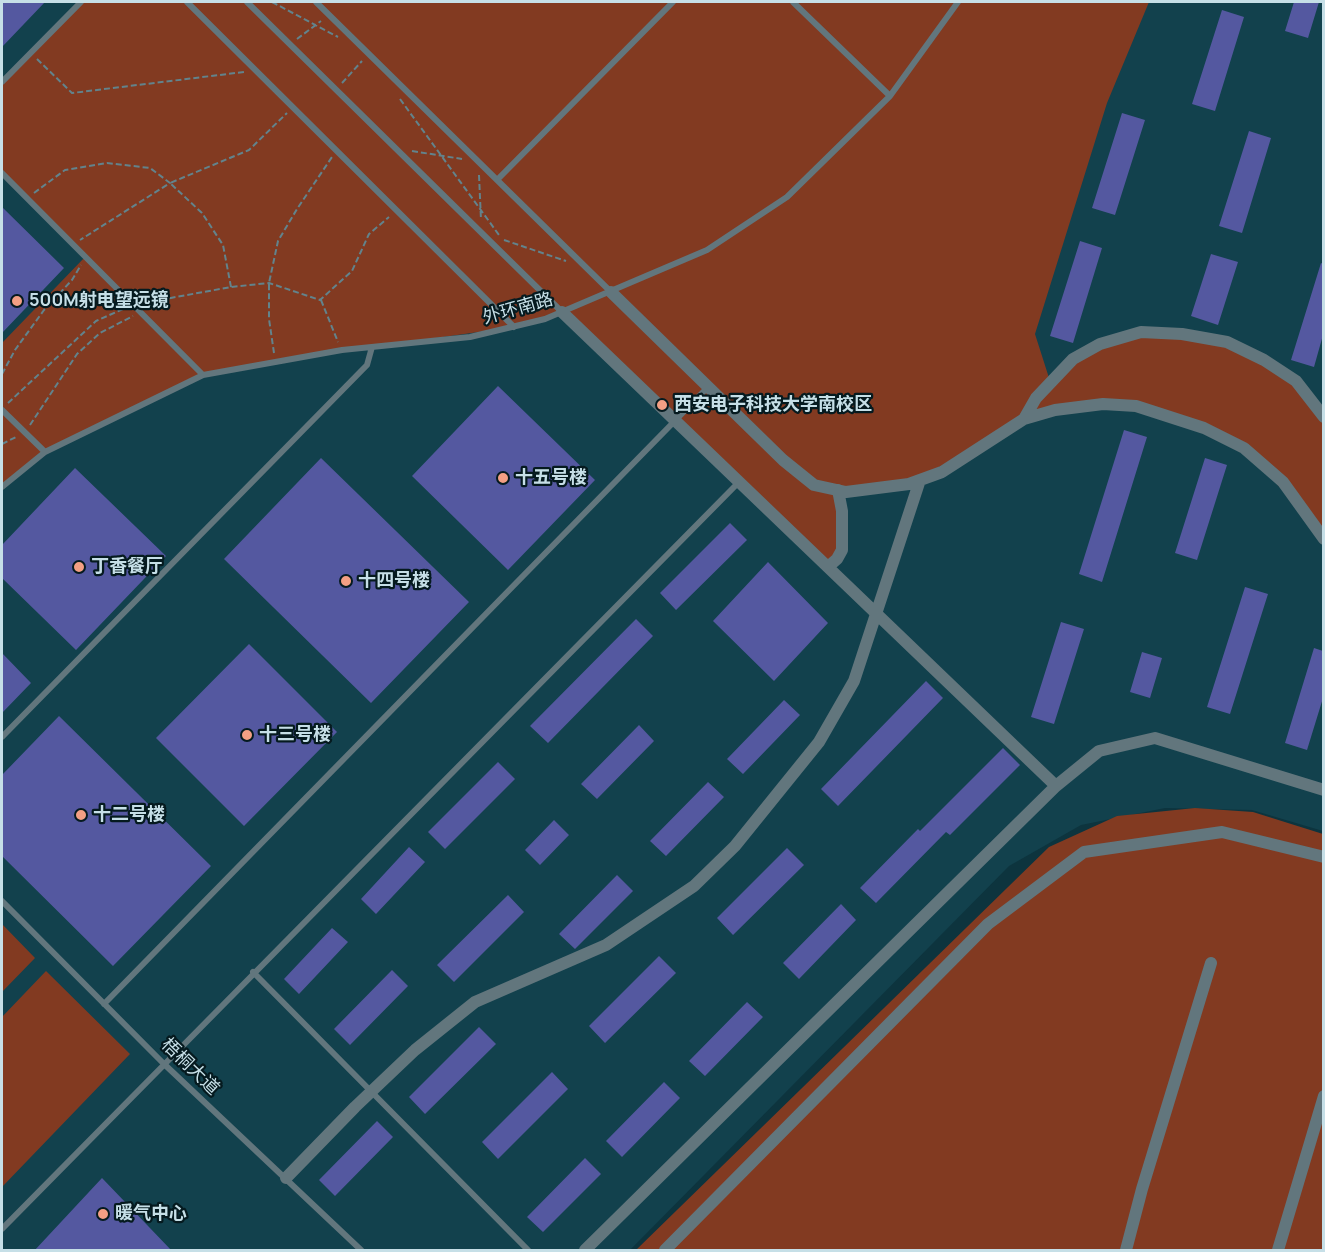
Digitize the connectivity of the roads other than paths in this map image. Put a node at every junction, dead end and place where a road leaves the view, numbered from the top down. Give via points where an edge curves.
1 (81, 2) edge
2 (187, 2) edge
3 (246, 2) edge
4 (316, 2) edge
5 (673, 2) edge
6 (793, 2) edge
7 (958, 2) edge
8 (2, 82) edge
9 (890, 96) junction
10 (2, 173) edge
11 (497, 180) junction
12 (611, 292) junction
13 (562, 312) junction
14 (514, 327) junction
15 (372, 347) junction
16 (203, 375) junction
17 (708, 387) junction
18 (2, 410) edge
19 (1323, 417) edge
20 (675, 419) junction
21 (1024, 419) junction
22 (45, 452) junction
23 (920, 480) junction
24 (739, 482) junction
25 (2, 487) edge
26 (838, 490) junction
27 (1323, 539) edge
28 (829, 566) junction
29 (878, 613) junction
30 (2, 737) edge
31 (1056, 786) junction
32 (1323, 790) edge
33 (1323, 858) edge
34 (2, 901) edge
35 (1211, 963) dead end
36 (253, 972) junction
37 (104, 1004) junction
38 (163, 1063) junction
39 (371, 1092) junction
40 (1323, 1096) edge
41 (286, 1178) junction
42 (2, 1229) edge
43 (361, 1251) edge
44 (528, 1251) edge
45 (585, 1251) edge
46 (665, 1251) edge
47 (1126, 1251) edge
48 (1278, 1251) edge

1 - 8 lane
2 - 14 lane
3 - 13 lane
4 - 11 lane
5 - 11 lane
6 - 9 lane
7 - 9 lane, 外环南路
9 - 12 lane, 外环南路 via 787,197 707,250
10 - 16 lane
11 - 12 lane
12 - 13 lane, 外环南路
12 - 17 street
13 - 14 lane, 外环南路
13 - 20 street
14 - 15 lane, 外环南路 via 470,337
15 - 16 lane, 外环南路
15 - 30 lane via 367,365
16 - 22 lane, 外环南路
17 - 20 lane
17 - 26 street via 798,474 814,485
18 - 22 lane
19 - 21 street via 1296,381 1227,342 1141,332 1100,344 1073,359 1036,398
20 - 24 street
20 - 37 lane
21 - 23 street via 942,472
21 - 27 street via 1055,410 1103,404 1136,406 1204,428 1244,448 1282,482
22 - 25 lane, 外环南路
23 - 26 street via 877,489
23 - 29 street
24 - 28 street
24 - 36 lane
26 - 28 street via 842,550
28 - 29 street
29 - 31 street
29 - 39 street via 854,681 819,742 735,846 694,886 606,945 475,1002
31 - 32 street via 1099,751 1155,738
31 - 45 street
33 - 46 street via 1222,832 1084,852 987,924
34 - 37 lane, 梧桐大道
35 - 47 street
36 - 38 lane
36 - 39 lane
37 - 38 lane, 梧桐大道
38 - 41 lane, 梧桐大道
38 - 42 lane
39 - 41 street
39 - 44 lane
40 - 48 street
41 - 43 lane, 梧桐大道

